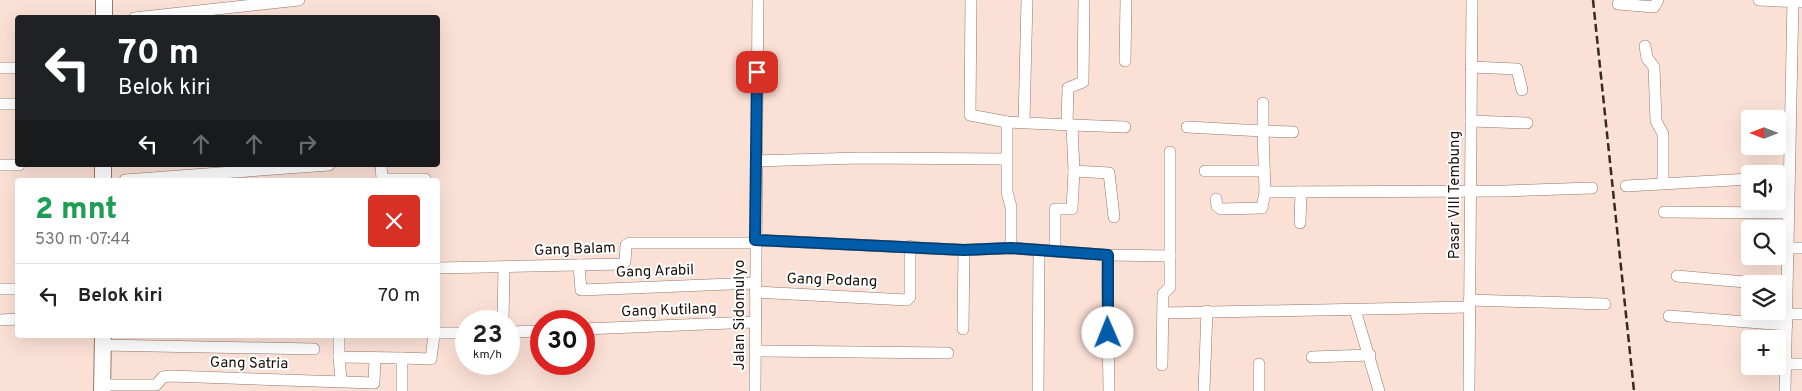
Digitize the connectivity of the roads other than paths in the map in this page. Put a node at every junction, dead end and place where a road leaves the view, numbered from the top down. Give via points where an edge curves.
1 (104, 0) edge
2 (299, 0) edge
3 (758, 0) edge
4 (971, 0) edge
5 (1027, 0) edge
6 (1084, 0) edge
7 (1126, 0) edge
8 (1472, 0) edge
9 (1658, 0) edge
10 (1759, 0) edge
11 (1796, 1) edge
12 (1618, 4) dead end
13 (104, 15) edge
14 (162, 15) edge
15 (1797, 45) edge
16 (1645, 46) dead end
17 (1125, 60) dead end
18 (0, 68) edge
19 (15, 68) edge
20 (1471, 68) junction
21 (1522, 90) dead end
22 (1797, 90) edge
23 (1264, 103) dead end
24 (0, 104) edge
25 (15, 104) edge
26 (1024, 121) junction
27 (1471, 121) junction
28 (1007, 122) junction
29 (1528, 123) dead end
30 (1069, 125) junction
31 (1125, 127) dead end
32 (1187, 127) dead end
33 (1264, 131) junction
34 (1293, 132) dead end
35 (1790, 143) junction
36 (1802, 143) edge
37 (1170, 152) dead end
38 (1006, 159) junction
39 (756, 161) junction
40 (0, 165) edge
41 (15, 165) edge
42 (1786, 165) edge
43 (279, 167) edge
44 (205, 170) edge
45 (1205, 171) dead end
46 (1264, 171) junction
47 (1074, 172) junction
48 (141, 178) edge
49 (1741, 179) edge
50 (1663, 182) junction
51 (1626, 186) dead end
52 (1592, 188) dead end
53 (1471, 191) junction
54 (1265, 192) junction
55 (1301, 192) junction
56 (1216, 199) dead end
57 (1786, 199) edge
58 (1664, 212) dead end
59 (1788, 213) junction
60 (1114, 217) dead end
61 (1300, 223) dead end
62 (755, 242) junction
63 (910, 246) junction
64 (1011, 248) junction
65 (1789, 248) junction
66 (1802, 248) edge
67 (964, 250) junction
68 (1039, 250) junction
69 (1055, 251) junction
70 (1108, 255) junction
71 (1170, 256) junction
72 (580, 265) junction
73 (504, 267) junction
74 (440, 268) edge
75 (1785, 275) edge
76 (1677, 276) dead end
77 (1741, 282) edge
78 (15, 288) edge
79 (756, 288) junction
80 (0, 289) edge
81 (1469, 303) junction
82 (1605, 304) dead end
83 (504, 310) edge
84 (1355, 310) junction
85 (1207, 311) junction
86 (1786, 311) edge
87 (1163, 313) junction
88 (1802, 314) edge
89 (1669, 316) dead end
90 (15, 319) edge
91 (0, 320) edge
92 (1787, 320) junction
93 (755, 322) junction
94 (595, 329) edge
95 (964, 329) dead end
96 (440, 333) edge
97 (455, 333) edge
98 (339, 338) edge
99 (434, 338) edge
100 (102, 340) edge
101 (314, 349) dead end
102 (755, 350) junction
103 (948, 353) dead end
104 (1370, 355) junction
105 (339, 357) junction
106 (1312, 357) dead end
107 (375, 358) junction
108 (402, 358) junction
109 (1259, 364) dead end
110 (1786, 364) joint
111 (1802, 364) edge
112 (1162, 365) dead end
113 (1786, 375) edge
114 (337, 384) edge
115 (102, 388) edge
116 (402, 391) edge
117 (755, 391) edge
118 (1038, 391) edge
119 (1108, 391) edge
120 (1204, 391) edge
121 (1259, 391) edge
122 (1379, 391) edge
123 (1469, 391) edge
124 (1785, 391) edge

1 - 13 highway
2 - 14 street
3 - 39 street, Jalan Sidomulyo
4 - 28 street via 970,115
5 - 26 street
6 - 30 street via 1083,82 1068,88
7 - 17 street
8 - 20 street, Pasar VIII Tembung
9 - 12 street via 1654,7
10 - 11 street
11 - 15 street
15 - 22 street
16 - 50 street via 1646,58 1654,66 1656,121 1662,134
18 - 19 street
20 - 21 street via 1517,69
20 - 27 street, Pasar VIII Tembung
22 - 35 street
23 - 33 street
24 - 25 street
26 - 28 street
26 - 30 street
27 - 29 street
27 - 53 street, Pasar VIII Tembung
28 - 38 street
30 - 31 street
30 - 47 street
32 - 33 street
33 - 34 street
33 - 46 street
35 - 36 street
35 - 42 street
37 - 71 street
38 - 39 street
38 - 64 street via 1007,192 1012,207
39 - 62 street, Jalan Sidomulyo
40 - 41 street
43 - 44 street
44 - 48 street
45 - 46 street
46 - 54 street
47 - 60 street via 1109,173
47 - 69 street via 1073,206 1070,210 1056,210
49 - 50 street
50 - 51 street
52 - 53 street
53 - 55 street
53 - 81 street, Pasar VIII Tembung
54 - 55 street
54 - 56 street via 1261,209 1221,208 1217,206
55 - 61 street
57 - 59 street
58 - 59 street
59 - 65 street
62 - 63 street
62 - 72 street, Gang Balam via 630,243 626,245 624,263
62 - 79 street, Jalan Sidomulyo
63 - 67 street
63 - 79 street, Gang Podang via 910,297 907,300
64 - 67 street
64 - 68 street
65 - 66 street
65 - 75 street
67 - 95 street
68 - 69 street
68 - 118 street
69 - 70 street
70 - 71 street
70 - 119 street
71 - 87 street via 1170,287 1163,293
72 - 73 street, Gang Balam
72 - 79 street, Gang Arabil via 581,290
73 - 74 street, Gang Balam
73 - 83 street
76 - 77 street
78 - 80 street
79 - 93 street, Jalan Sidomulyo
81 - 82 street
81 - 84 street
81 - 123 street, Pasar VIII Tembung
84 - 85 street
84 - 104 street
85 - 87 street
85 - 120 street
86 - 92 street
87 - 112 street
88 - 92 street
89 - 92 street
90 - 91 street
92 - 110 street
93 - 94 street, Gang Kutilang
93 - 102 street, Jalan Sidomulyo
96 - 97 street
98 - 105 street
99 - 108 street via 431,359
100 - 101 street
100 - 115 highway
102 - 103 street
102 - 117 street, Jalan Sidomulyo
104 - 106 street
104 - 122 street
105 - 107 street
105 - 114 street
107 - 108 street
107 - 114 street, Gang Satria via 374,383
108 - 116 street
109 - 121 street
110 - 111 street
113 - 124 street
114 - 115 street, Gang Satria via 170,376 159,384

